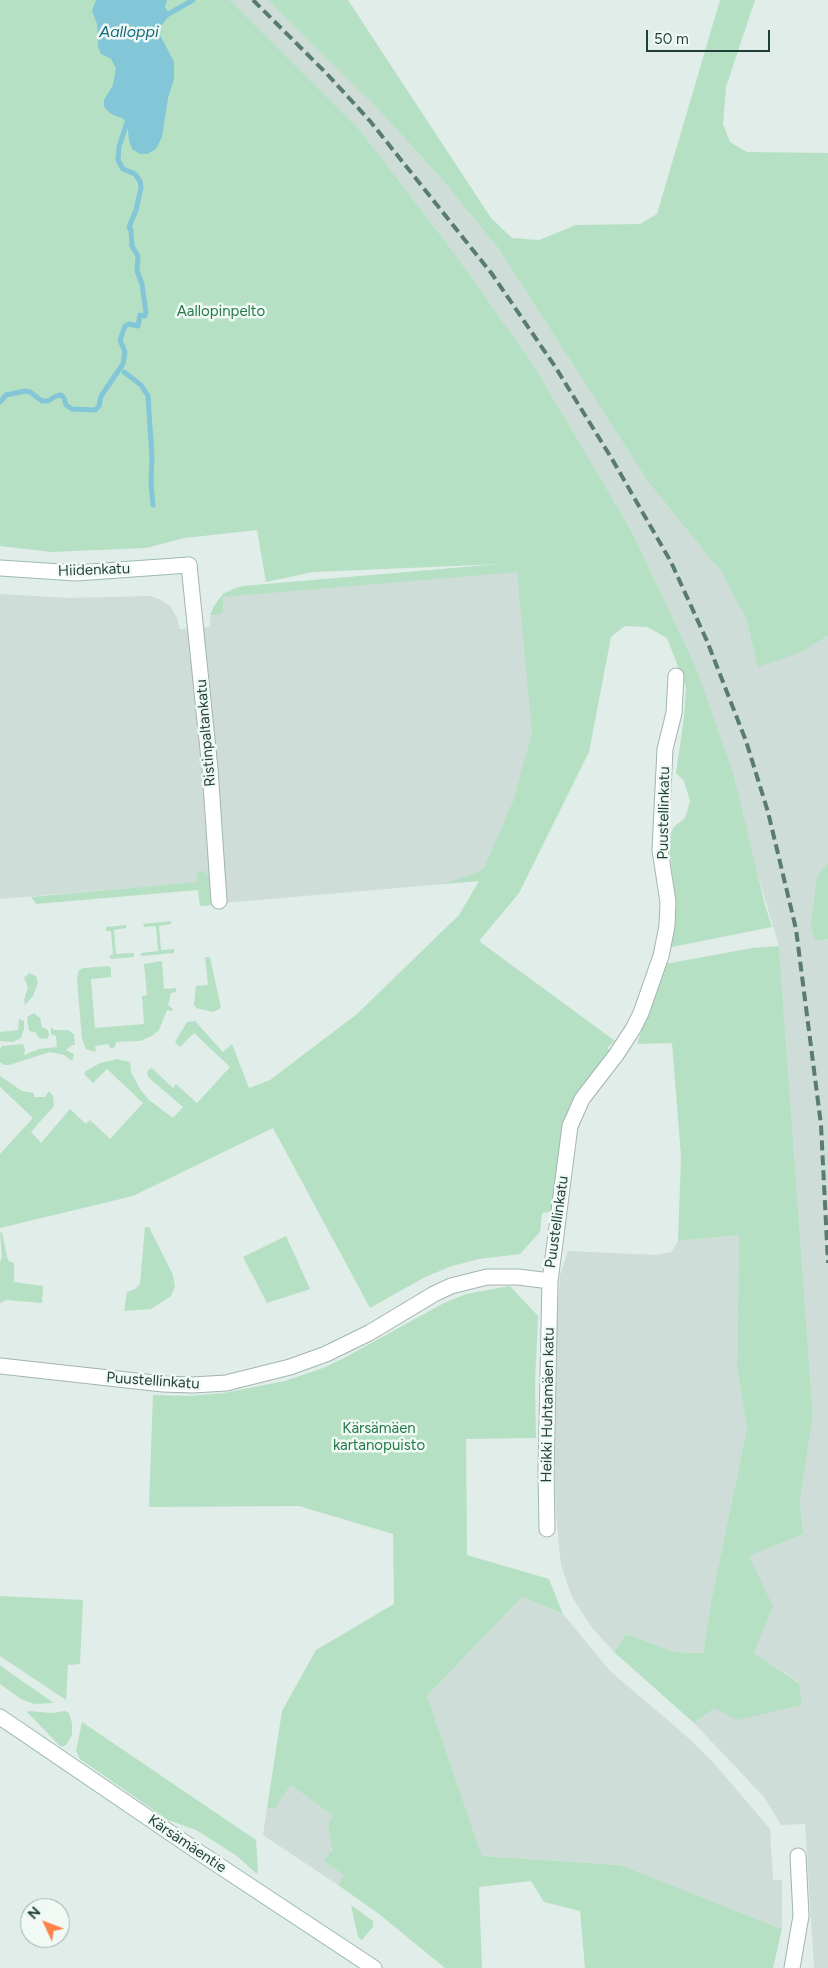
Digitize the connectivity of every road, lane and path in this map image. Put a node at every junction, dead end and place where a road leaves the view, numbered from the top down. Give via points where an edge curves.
1 (189, 564) joint
2 (0, 568) edge
3 (676, 676) dead end
4 (219, 901) dead end
5 (550, 1281) junction
6 (0, 1366) edge
7 (548, 1529) dead end
8 (0, 1718) edge
9 (798, 1856) dead end
10 (374, 1968) edge
11 (792, 1968) edge

1 - 2 street, Hiidenkatu via 76,573
1 - 4 street, Ristinpaltankatu via 210,769
3 - 5 street, Puustellinkatu via 674,713 665,749 660,850 668,902 661,956 633,1029 582,1099 570,1126
5 - 6 street, Puustellinkatu via 487,1277 451,1286 326,1354 290,1368 226,1383 163,1384
5 - 7 street, Heikki Huhtamäen katu
8 - 10 street, Kärsämäentie
9 - 11 street via 801,1916

